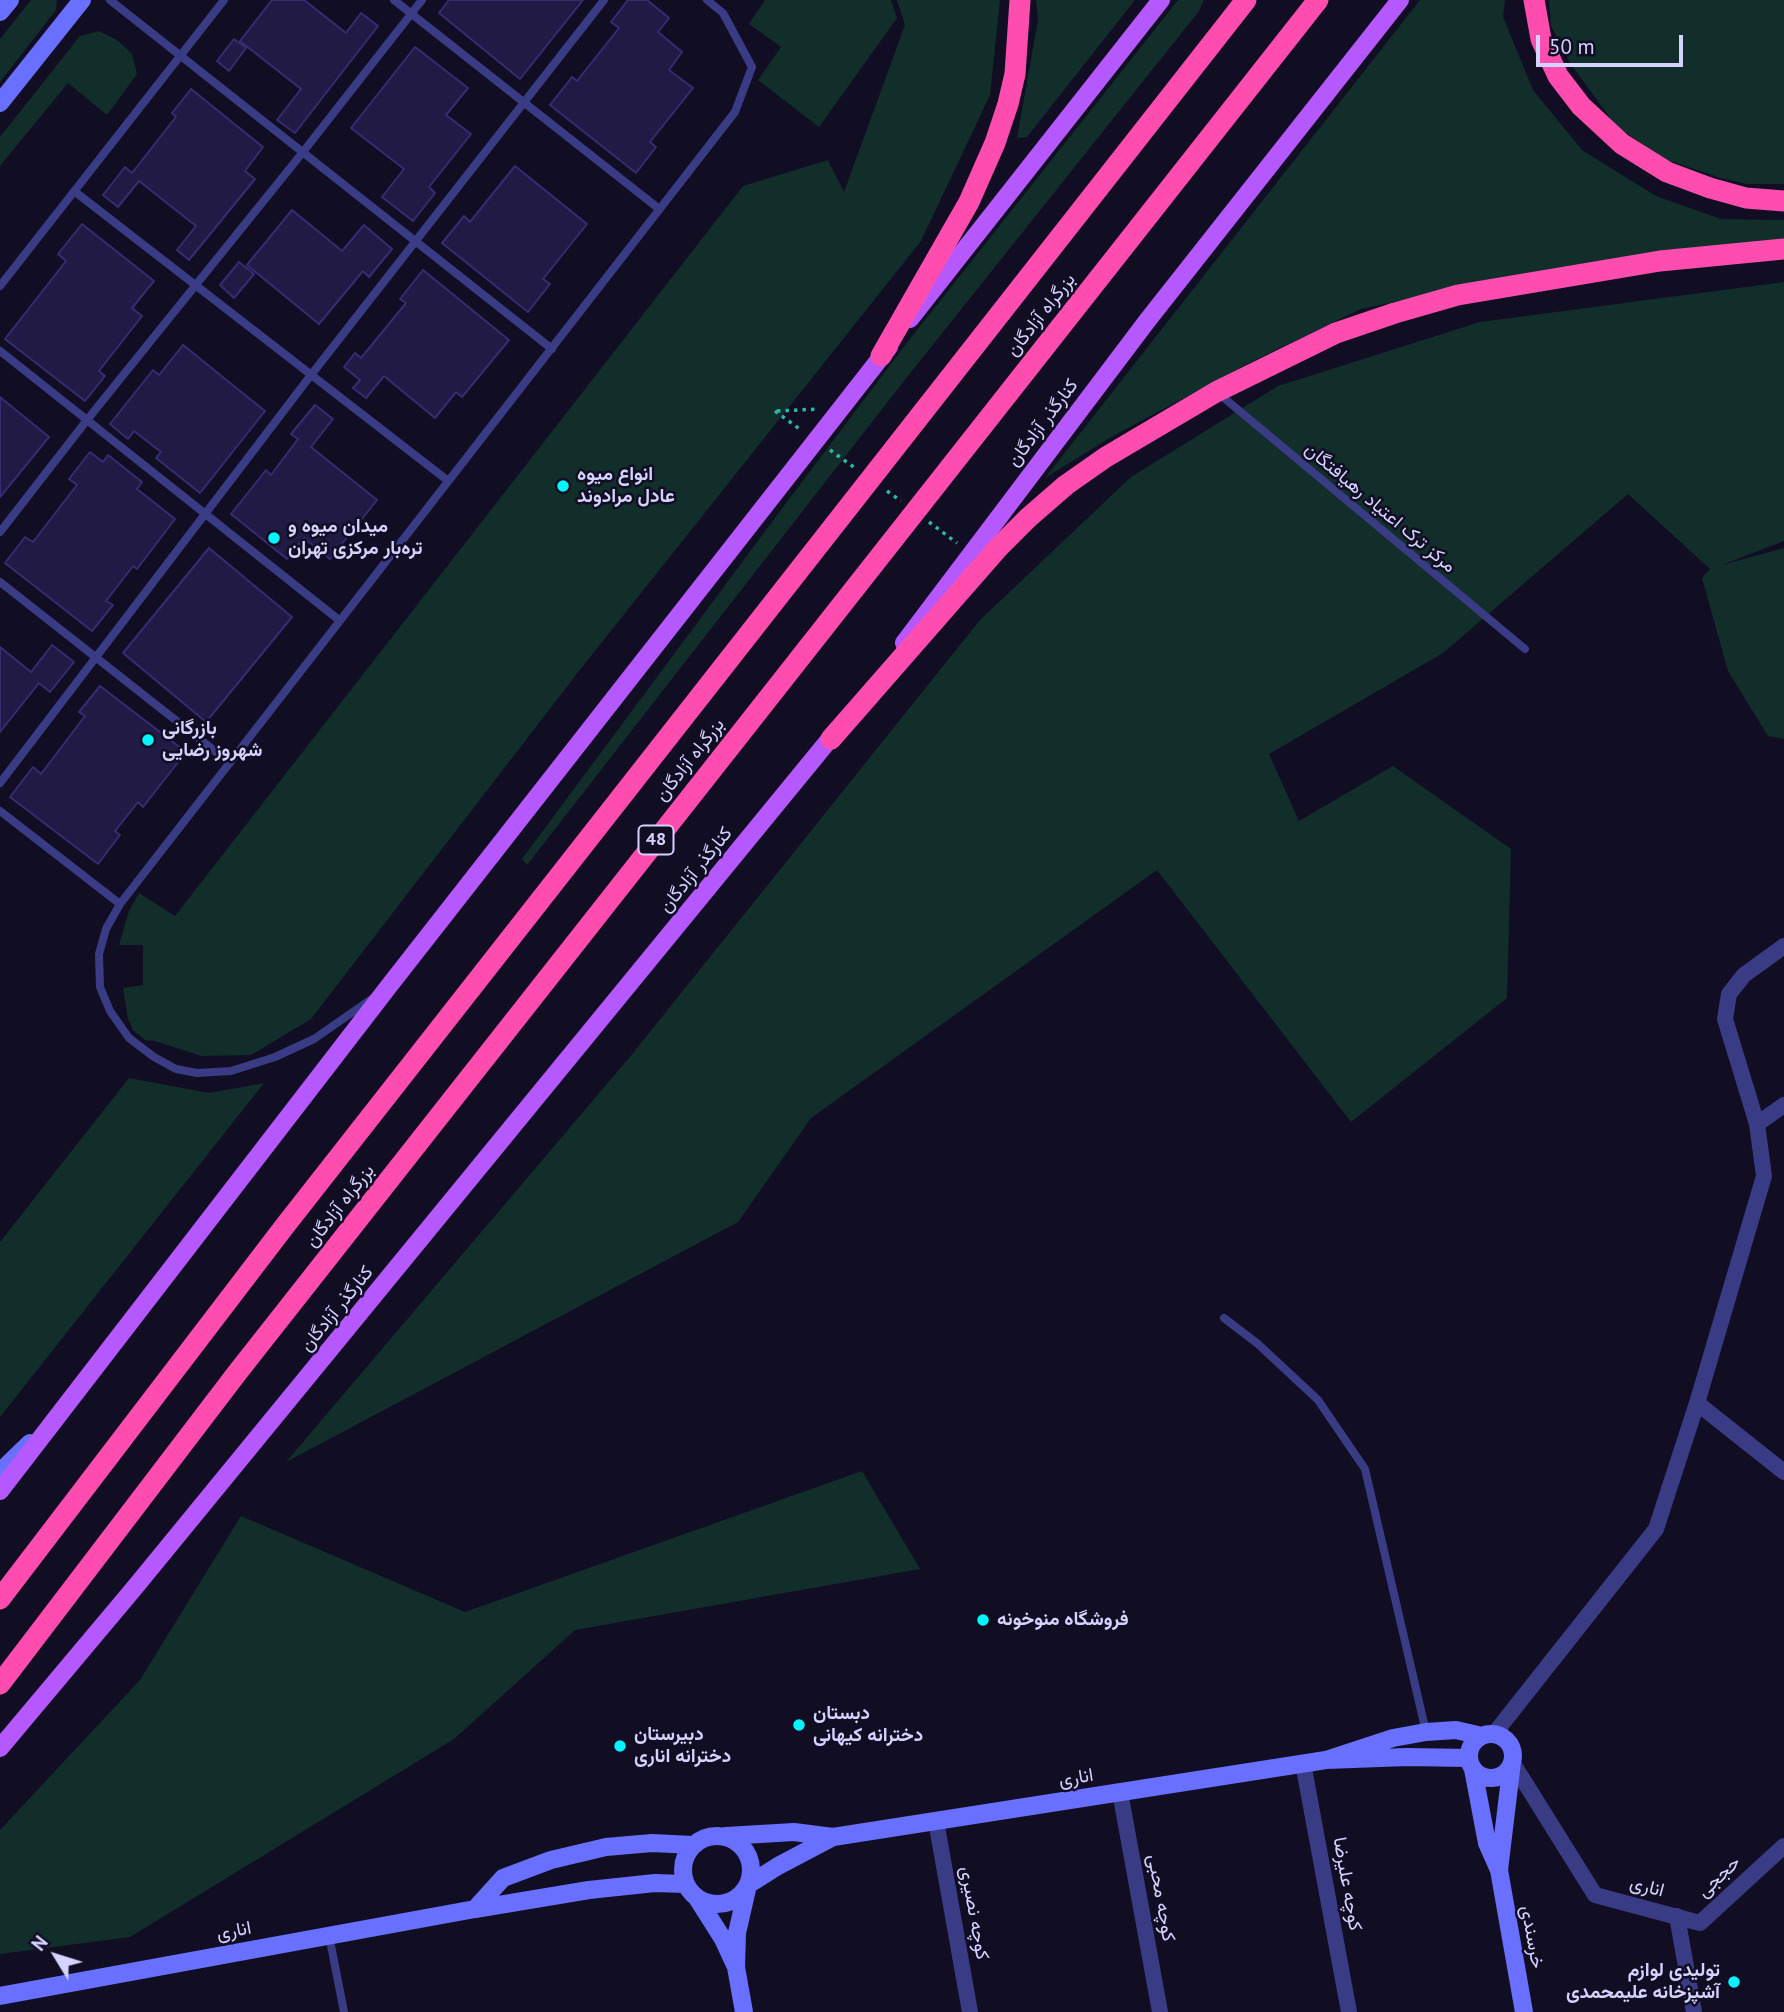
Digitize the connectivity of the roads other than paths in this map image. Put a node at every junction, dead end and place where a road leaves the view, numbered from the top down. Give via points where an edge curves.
1 (10, 0) edge
2 (82, 0) edge
3 (110, 0) edge
4 (224, 0) edge
5 (394, 0) edge
6 (422, 0) edge
7 (604, 0) edge
8 (706, 0) edge
9 (1020, 0) edge
10 (1161, 0) edge
11 (1246, 0) edge
12 (1318, 0) edge
13 (1400, 0) edge
14 (1534, 0) edge
15 (0, 12) edge
16 (412, 14) junction
17 (181, 54) junction
18 (524, 102) junction
19 (0, 103) edge
20 (303, 152) junction
21 (74, 191) junction
22 (1784, 201) edge
23 (658, 208) junction
24 (416, 241) junction
25 (1784, 249) edge
26 (0, 286) edge
27 (195, 286) junction
28 (552, 349) junction
29 (0, 351) edge
30 (881, 356) junction
31 (311, 375) junction
32 (1216, 392) junction
33 (86, 420) junction
34 (447, 480) junction
35 (205, 514) junction
36 (0, 532) edge
37 (0, 582) edge
38 (339, 620) junction
39 (1525, 649) dead end
40 (96, 657) junction
41 (831, 739) junction
42 (230, 763) junction
43 (0, 783) edge
44 (0, 811) edge
45 (120, 904) junction
46 (1784, 946) edge
47 (390, 986) junction
48 (1784, 1105) edge
49 (1757, 1124) junction
50 (1224, 1318) dead end
51 (1698, 1403) junction
52 (58, 1416) junction
53 (0, 1472) edge
54 (1784, 1472) edge
55 (0, 1491) edge
56 (0, 1599) edge
57 (0, 1684) edge
58 (1426, 1732) junction
59 (1488, 1735) junction
60 (0, 1748) edge
61 (1326, 1760) junction
62 (1512, 1762) junction
63 (1303, 1763) junction
64 (1471, 1764) junction
65 (1120, 1792) junction
66 (936, 1821) junction
67 (726, 1836) junction
68 (833, 1837) junction
69 (693, 1845) junction
70 (1784, 1846) edge
71 (1499, 1870) junction
72 (748, 1885) junction
73 (691, 1891) junction
74 (475, 1909) junction
75 (1677, 1916) junction
76 (329, 1935) junction
77 (736, 1967) junction
78 (0, 1996) edge
79 (344, 2012) edge
80 (744, 2012) edge
81 (970, 2012) edge
82 (1160, 2012) edge
83 (1349, 2012) edge
84 (1524, 2012) edge
85 (1694, 2012) edge

1 - 15 street
2 - 19 street
3 - 17 lane
4 - 17 lane
5 - 16 lane
6 - 16 lane
7 - 18 lane
8 - 23 lane via 723,13 752,66 735,112
9 - 30 highway via 1015,75 996,143 969,202
10 - 30 main road
11 - 56 highway, بزرگراه آزادگان via 284,1227
12 - 57 highway, بزرگراه آزادگان / 48 via 237,1373
13 - 41 main road, کنارگذر آزادگان via 1147,321
14 - 22 highway via 1541,39 1558,76 1581,106 1622,144 1667,172 1710,188 1746,198
16 - 18 lane
16 - 20 lane
17 - 20 lane
17 - 21 lane
18 - 23 lane
18 - 24 lane
20 - 24 lane
20 - 27 lane
21 - 26 lane
21 - 27 lane
23 - 28 lane
24 - 28 lane
24 - 31 lane
25 - 32 highway via 1660,261 1458,295 1336,333
27 - 31 lane
27 - 33 lane
28 - 34 lane
29 - 33 lane
30 - 47 main road
31 - 34 lane
31 - 35 lane
32 - 39 lane, مرکز ترک اعتیاد رهیافتگان
32 - 41 highway via 1106,457 1028,518
33 - 35 lane
33 - 36 lane
34 - 38 lane
35 - 38 lane
35 - 40 lane
37 - 40 lane
38 - 42 lane
40 - 42 lane
40 - 43 lane
41 - 60 main road, کنارگذر آزادگان
42 - 45 lane
44 - 45 lane
45 - 47 lane via 99,954 100,987 129,1038 176,1069 231,1072 275,1057 314,1038
46 - 49 street via 1744,975 1729,994 1725,1019
47 - 52 main road
48 - 49 street
49 - 51 street via 1764,1176
50 - 58 lane via 1318,1400 1365,1469
51 - 54 street
51 - 59 street via 1656,1529
52 - 53 street
52 - 55 main road
58 - 59 street, اناری
58 - 61 street, اناری
59 - 62 street via 1509,1743
59 - 64 street via 1472,1745
61 - 63 street, اناری
61 - 64 street, اناری via 1406,1757
62 - 64 street via 1504,1773 1491,1778
62 - 71 street
62 - 75 street, اناری via 1595,1895
63 - 65 street, اناری
63 - 83 street, کوچه علیرضا
64 - 71 street via 1487,1843
65 - 66 street, اناری
65 - 82 street, کوچه محبی
66 - 68 street, اناری
66 - 81 street, کوچه نصیری
67 - 68 street, اناری via 794,1832
67 - 69 street via 714,1835
67 - 72 street via 748,1856
68 - 72 street, اناری
69 - 73 street via 683,1863
69 - 74 street via 606,1847 551,1860 503,1878
70 - 75 street, حججی via 1700,1923
71 - 84 street, خرسندی
72 - 73 street via 731,1902 719,1905 707,1903
72 - 77 street via 737,1933
73 - 74 street, اناری via 654,1883
73 - 77 street via 723,1938
74 - 76 street, اناری
75 - 85 street
76 - 78 street, اناری
76 - 79 lane
77 - 80 street

